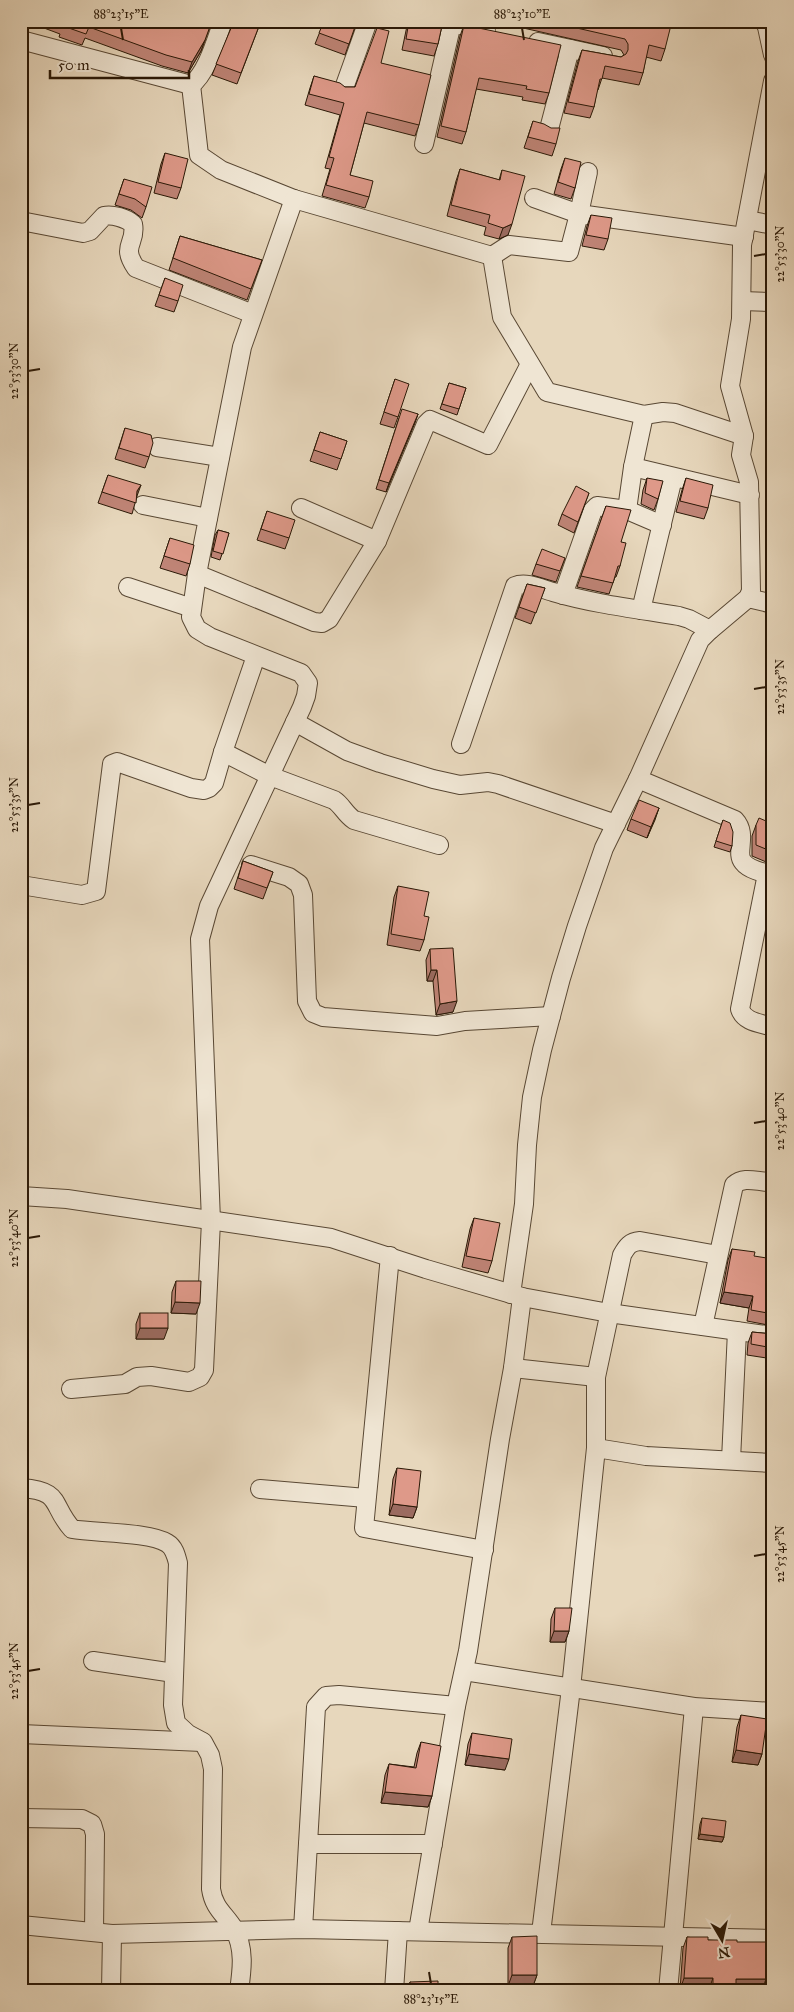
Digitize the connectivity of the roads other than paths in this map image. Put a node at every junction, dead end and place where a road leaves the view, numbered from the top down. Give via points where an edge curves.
1 (223, 21) edge
2 (368, 21) edge
3 (764, 21) edge
4 (447, 22) edge
5 (507, 35) edge
6 (525, 39) edge
7 (21, 40) edge
8 (570, 49) junction
9 (772, 49) edge
10 (614, 58) edge
11 (773, 81) edge
12 (191, 85) junction
13 (344, 88) edge
14 (549, 129) edge
15 (424, 144) dead end
16 (588, 172) dead end
17 (534, 198) dead end
18 (294, 199) junction
19 (579, 214) junction
20 (21, 221) edge
21 (773, 225) edge
22 (745, 228) junction
23 (492, 256) junction
24 (742, 301) junction
25 (773, 302) edge
26 (253, 314) junction
27 (530, 364) junction
28 (644, 415) junction
29 (744, 436) junction
30 (157, 447) dead end
31 (220, 457) junction
32 (633, 467) junction
33 (673, 478) junction
34 (750, 495) junction
35 (143, 505) dead end
36 (301, 508) dead end
37 (627, 510) junction
38 (208, 518) junction
39 (662, 525) junction
40 (377, 541) junction
41 (197, 574) junction
42 (128, 587) dead end
43 (563, 595) junction
44 (748, 598) junction
45 (773, 604) edge
46 (192, 608) junction
47 (641, 610) junction
48 (710, 630) junction
49 (256, 656) junction
50 (295, 722) junction
51 (461, 744) dead end
52 (223, 752) junction
53 (270, 776) junction
54 (638, 779) junction
55 (616, 824) junction
56 (439, 845) dead end
57 (232, 858) junction
58 (770, 875) edge
59 (21, 885) edge
60 (551, 1016) junction
61 (773, 1027) edge
62 (773, 1182) edge
63 (21, 1196) edge
64 (211, 1221) junction
65 (718, 1255) junction
66 (390, 1256) junction
67 (516, 1295) junction
68 (609, 1313) junction
69 (702, 1326) junction
70 (737, 1332) junction
71 (773, 1336) edge
72 (513, 1368) junction
73 (596, 1377) junction
74 (71, 1389) dead end
75 (596, 1448) junction
76 (731, 1460) junction
77 (773, 1463) edge
78 (21, 1488) edge
79 (260, 1489) dead end
80 (366, 1498) junction
81 (484, 1550) junction
82 (93, 1661) dead end
83 (464, 1671) junction
84 (174, 1673) junction
85 (571, 1688) junction
86 (456, 1706) junction
87 (694, 1707) junction
88 (773, 1712) edge
89 (21, 1734) edge
90 (202, 1742) junction
91 (21, 1818) edge
92 (308, 1844) junction
93 (434, 1844) junction
94 (21, 1925) edge
95 (303, 1928) junction
96 (235, 1930) junction
97 (398, 1931) junction
98 (94, 1932) junction
99 (418, 1932) junction
100 (541, 1933) junction
101 (112, 1934) junction
102 (672, 1937) junction
103 (773, 1940) edge
104 (111, 1991) edge
105 (239, 1991) edge
106 (394, 1991) edge
107 (668, 1991) edge

1 - 12 street via 202,72
2 - 13 street
3 - 9 street
4 - 5 street
4 - 15 street
6 - 8 street
7 - 12 street
8 - 10 street
8 - 14 street
11 - 22 street
12 - 18 street via 199,155 221,170
16 - 19 street
17 - 19 street
18 - 23 street
18 - 26 street
19 - 22 street
19 - 23 street via 569,252 509,245
20 - 26 street via 90,232 104,216 129,221 134,230 128,258 136,268
21 - 22 street
22 - 24 street via 741,264
23 - 27 street via 502,317
24 - 25 street
24 - 29 street via 730,386
26 - 31 street via 242,347
27 - 28 street via 547,392
27 - 40 street via 488,445 430,420 426,424
28 - 29 street via 675,413
28 - 32 street
29 - 34 street via 741,455
30 - 31 street
31 - 38 street
32 - 33 street
32 - 37 street
33 - 34 street
33 - 39 street
34 - 44 street via 751,591
35 - 38 street
36 - 40 street
37 - 39 street
37 - 43 street via 597,506
38 - 41 street
39 - 47 street
40 - 41 street via 329,619 322,623
41 - 46 street
42 - 46 street
43 - 47 street
43 - 51 street via 528,585 515,586
44 - 45 street
44 - 48 street
46 - 49 street via 191,617 197,629
47 - 48 street via 689,619
48 - 54 street via 700,640
49 - 50 street via 301,674 308,683
49 - 52 street
50 - 53 street
50 - 55 street via 380,763 454,783 498,784
52 - 53 street
52 - 59 street via 214,783 210,788 198,790 117,762 112,764 96,892 82,895
53 - 56 street via 334,800 354,820
53 - 57 street
54 - 55 street
54 - 58 street via 735,820 742,834 741,859 744,864
55 - 60 street via 589,890
57 - 60 street via 289,877 299,884 303,895 307,1001 313,1013 323,1017 437,1026 465,1021
57 - 64 street via 209,906 200,939
58 - 61 street via 740,1009 747,1019
60 - 67 street via 532,1097
62 - 65 street via 747,1179 734,1185
63 - 64 street via 67,1199
64 - 66 street via 331,1238
64 - 74 street via 204,1370 200,1378 189,1382 151,1376 125,1384
65 - 68 street via 632,1242 622,1255
65 - 69 street
66 - 67 street
66 - 80 street
67 - 68 street
67 - 72 street
68 - 69 street
68 - 73 street
69 - 70 street
70 - 71 street
70 - 76 street
72 - 73 street
72 - 81 street
73 - 75 street
75 - 76 street via 646,1456
75 - 85 street
76 - 77 street
78 - 84 street via 47,1492 56,1500 64,1520 72,1529 150,1537 166,1542 174,1550 178,1563
79 - 80 street
80 - 81 street via 364,1528
81 - 83 street
82 - 84 street
83 - 85 street
83 - 86 street
84 - 90 street via 176,1723
85 - 87 street
85 - 100 street
86 - 92 street via 326,1696 316,1707
86 - 93 street
87 - 88 street
87 - 102 street
89 - 90 street
90 - 96 street via 210,1755 213,1769 211,1889 218,1909
91 - 98 street via 82,1819 92,1824 95,1834
92 - 93 street
92 - 95 street
93 - 99 street
94 - 98 street
95 - 96 street
95 - 97 street
96 - 101 street
96 - 105 street via 243,1960
97 - 99 street
97 - 106 street
98 - 101 street
99 - 100 street
100 - 102 street
101 - 104 street
102 - 103 street
102 - 107 street

